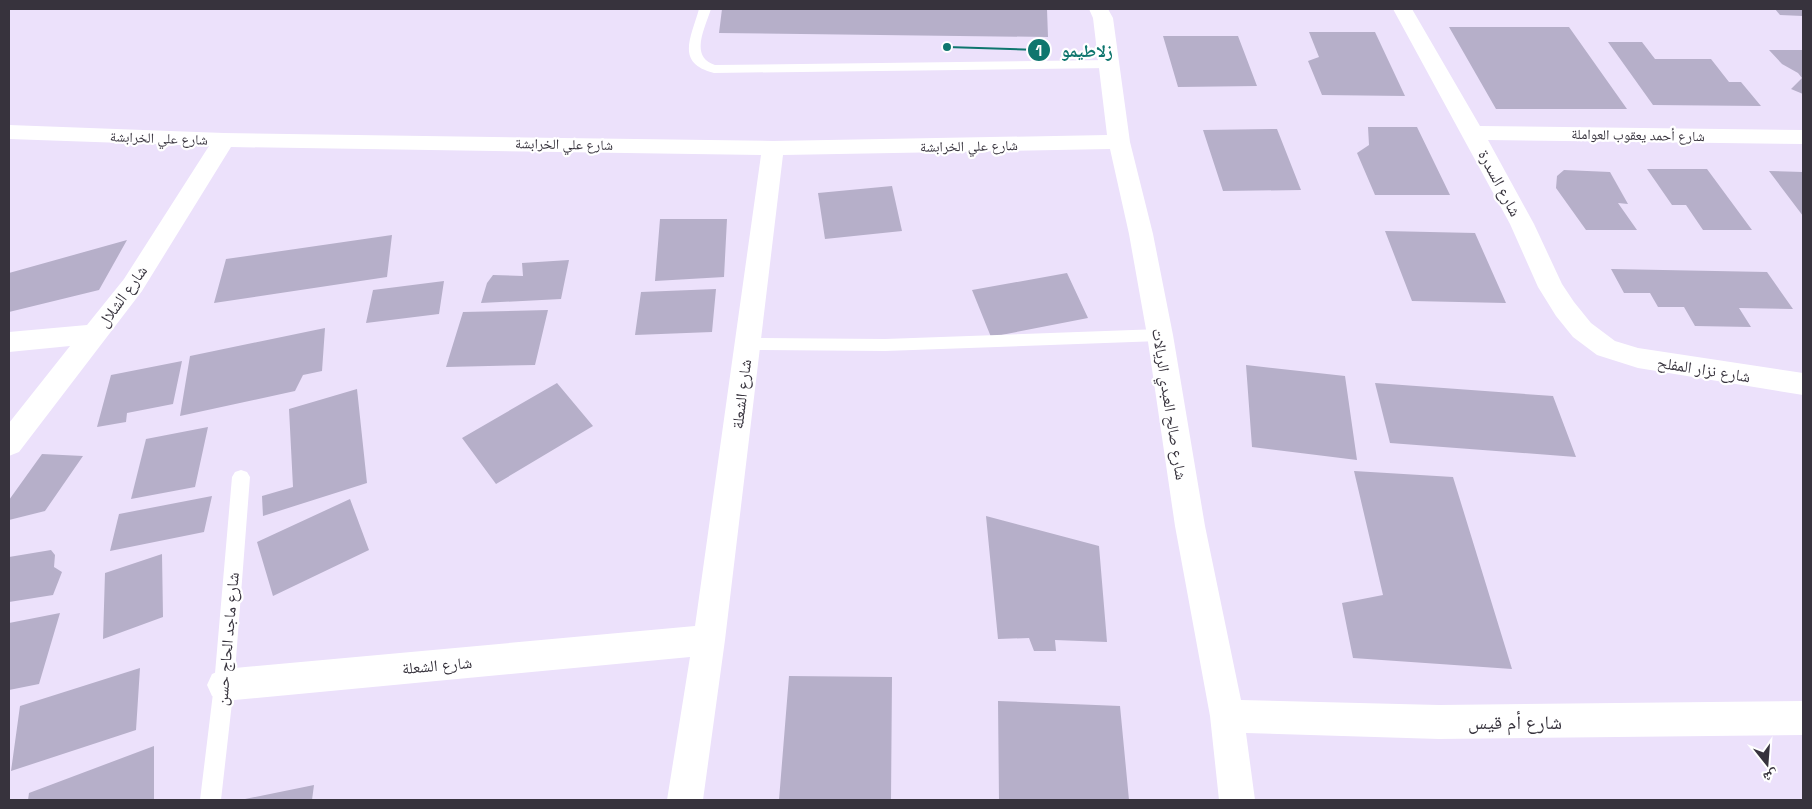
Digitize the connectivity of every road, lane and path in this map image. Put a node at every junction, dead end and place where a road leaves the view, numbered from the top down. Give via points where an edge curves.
1 (705, 9) edge
2 (1099, 9) edge
3 (1403, 9) edge
4 (1109, 64) junction
5 (9, 132) edge
6 (1473, 133) junction
7 (1803, 137) edge
8 (224, 140) junction
9 (1119, 142) junction
10 (773, 148) junction
11 (95, 334) junction
12 (1160, 335) junction
13 (9, 342) edge
14 (747, 344) junction
15 (1606, 348) joint
16 (1803, 384) edge
17 (9, 444) edge
18 (241, 478) dead end
19 (709, 640) junction
20 (224, 685) junction
21 (1227, 716) junction
22 (1803, 718) edge
23 (210, 800) edge
24 (684, 800) edge
25 (1237, 800) edge

1 - 4 lane via 694,57 714,69
2 - 4 street, شارع صالح العبدي الريالات
3 - 6 street, شارع السدرة
4 - 9 street, شارع صالح العبدي الريالات
5 - 8 street, شارع علي الخرابشة
6 - 7 street, شارع أحمد يعقوب العواملة
6 - 15 street, شارع السدرة via 1560,302 1582,330
8 - 10 street, شارع علي الخرابشة
8 - 11 street, شارع الشلال via 132,285
9 - 10 street, شارع علي الخرابشة
9 - 12 street, شارع صالح العبدي الريالات
10 - 14 street, شارع الشعلة
11 - 13 street
11 - 17 street, شارع الشلال
12 - 14 lane via 885,344
12 - 21 street, شارع صالح العبدي الريالات via 1190,526
14 - 19 street, شارع الشعلة
15 - 16 street, شارع نزار المفلح via 1638,358
18 - 20 lane, شارع ماجد الحاج حسن
19 - 20 street, شارع الشعلة
19 - 24 street, شارع الشعلة
20 - 23 lane, شارع ماجد الحاج حسن
21 - 22 street, شارع أم قيس via 1439,722
21 - 25 street, شارع صالح العبدي الريالات

